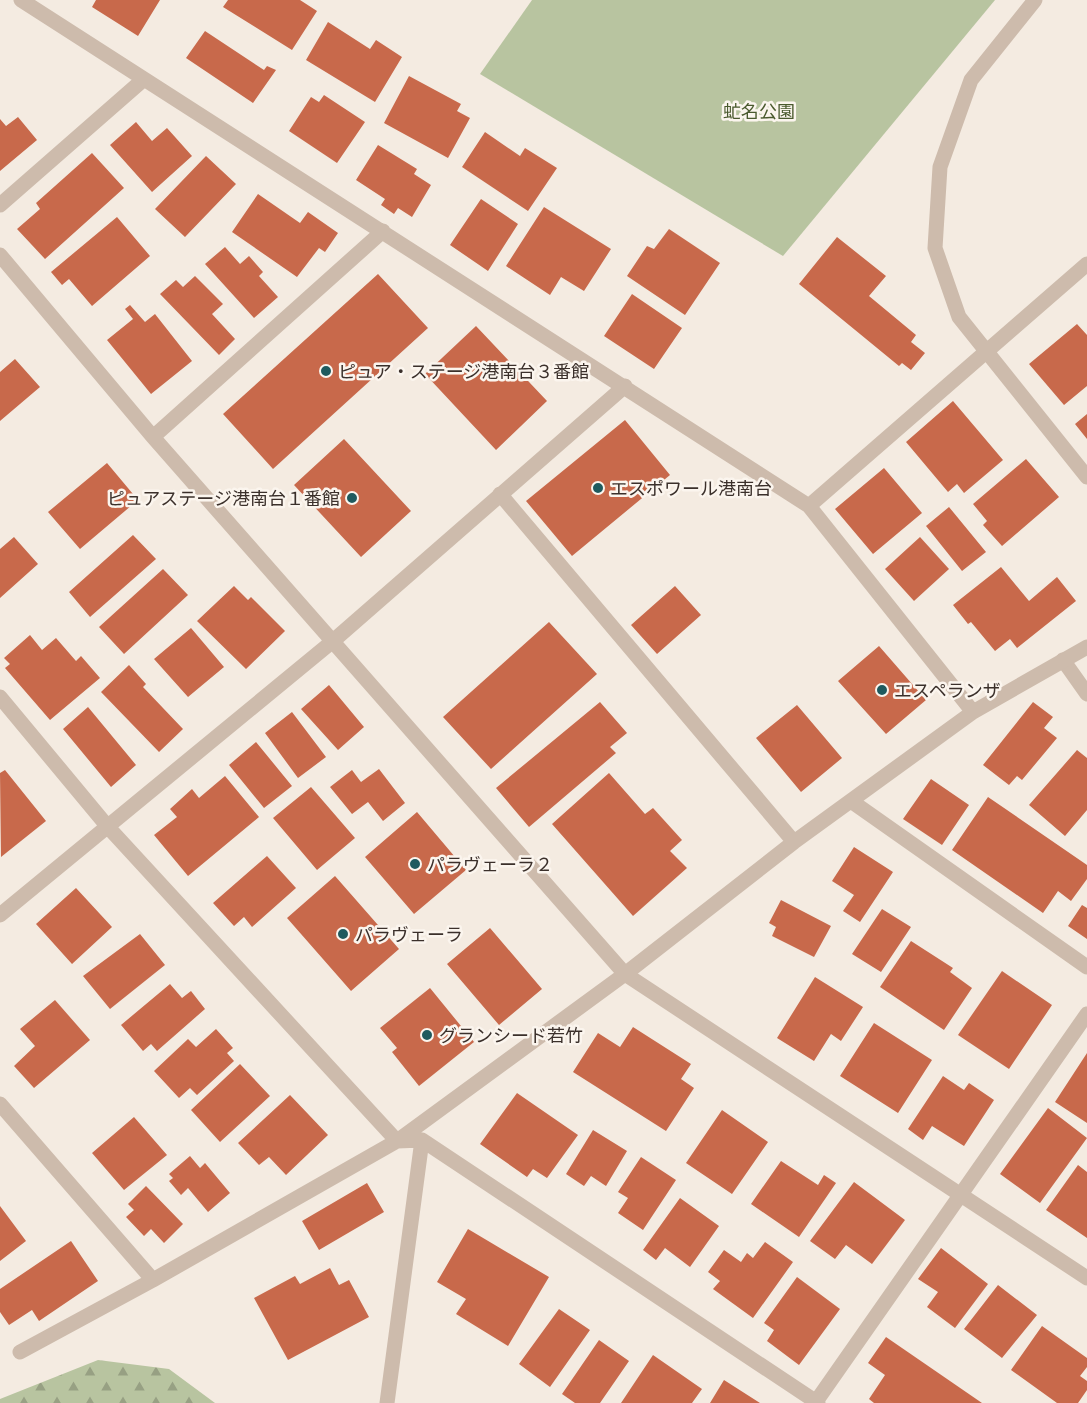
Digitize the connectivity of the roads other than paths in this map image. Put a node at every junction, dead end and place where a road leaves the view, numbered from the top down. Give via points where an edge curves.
1 (21, 0) edge
2 (1035, 0) edge
3 (144, 79) junction
4 (0, 205) edge
5 (383, 231) junction
6 (0, 255) edge
7 (1087, 264) edge
8 (985, 354) junction
9 (625, 386) junction
10 (153, 437) junction
11 (1087, 477) edge
12 (500, 494) junction
13 (809, 506) junction
14 (333, 641) junction
15 (1087, 647) edge
16 (1063, 660) junction
17 (1087, 694) edge
18 (0, 697) edge
19 (973, 712) junction
20 (851, 801) junction
21 (108, 827) junction
22 (794, 842) junction
23 (0, 915) edge
24 (1087, 967) edge
25 (626, 974) junction
26 (1087, 1014) edge
27 (0, 1104) edge
28 (422, 1140) junction
29 (397, 1141) junction
30 (961, 1195) junction
31 (1087, 1278) edge
32 (153, 1280) junction
33 (20, 1352) dead end
34 (387, 1403) edge
35 (816, 1403) edge

1 - 3 street
2 - 8 street via 971,80 940,167 935,248 958,317
3 - 4 street
3 - 5 street
5 - 9 street
5 - 10 street
6 - 10 street
7 - 8 street
8 - 11 street
8 - 13 street
9 - 12 street
9 - 13 street
10 - 14 street
12 - 14 street
12 - 22 street
13 - 19 street
14 - 21 street
14 - 25 street
15 - 16 street
16 - 17 street
16 - 19 street
18 - 21 street
19 - 20 street
20 - 22 street
20 - 24 street
21 - 23 street
21 - 29 street
22 - 25 street
25 - 29 street
25 - 30 street
26 - 30 street
27 - 32 street
28 - 29 street
28 - 34 street
28 - 35 street
29 - 32 street
30 - 31 street
30 - 35 street
32 - 33 street

